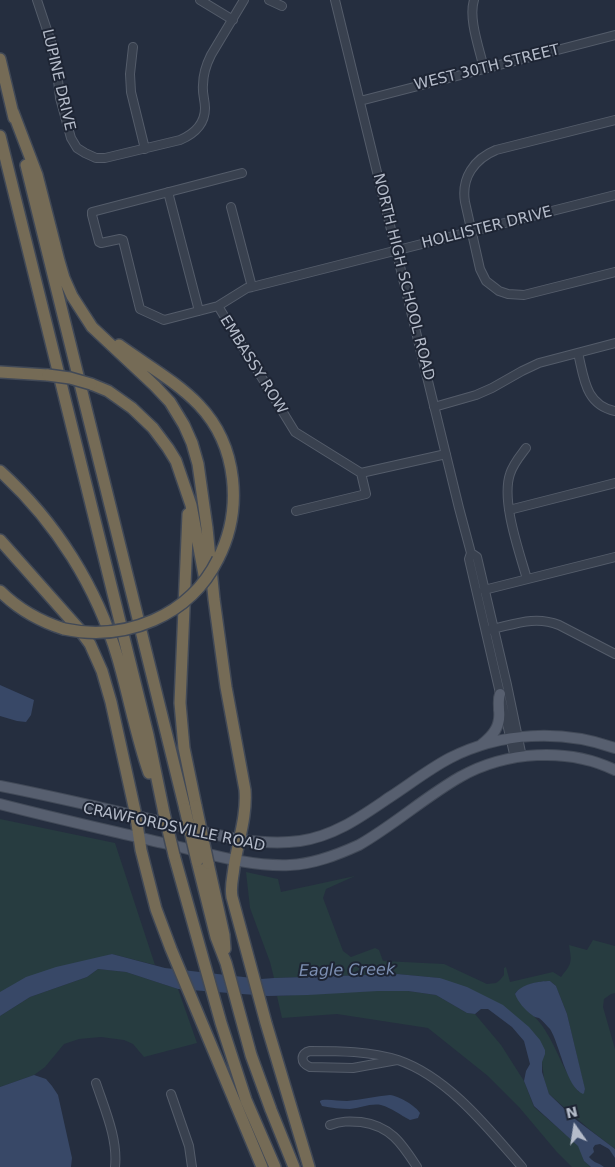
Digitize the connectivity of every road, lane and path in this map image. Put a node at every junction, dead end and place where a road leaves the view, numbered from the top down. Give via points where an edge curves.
1 (37, 0) edge
2 (200, 0) edge
3 (244, 0) edge
4 (269, 0) edge
5 (334, 0) edge
6 (474, 0) edge
7 (282, 6) dead end
8 (233, 20) junction
9 (615, 35) edge
10 (133, 47) dead end
11 (0, 59) edge
12 (484, 69) junction
13 (360, 101) junction
14 (13, 112) junction
15 (615, 120) edge
16 (0, 136) edge
17 (145, 149) junction
18 (242, 173) dead end
19 (168, 192) junction
20 (615, 195) edge
21 (231, 207) dead end
22 (471, 232) junction
23 (396, 251) junction
24 (615, 272) edge
25 (252, 287) junction
26 (218, 306) junction
27 (199, 311) junction
28 (87, 318) junction
29 (615, 343) edge
30 (578, 353) junction
31 (0, 372) edge
32 (434, 407) junction
33 (615, 411) edge
34 (526, 448) dead end
35 (446, 454) junction
36 (0, 471) edge
37 (361, 473) junction
38 (615, 483) edge
39 (185, 488) junction
40 (509, 510) junction
41 (296, 511) dead end
42 (0, 537) edge
43 (0, 540) edge
44 (471, 553) junction
45 (13, 554) junction
46 (615, 557) edge
47 (527, 579) junction
48 (484, 590) junction
49 (0, 591) edge
50 (489, 630) junction
51 (615, 654) edge
52 (226, 687) junction
53 (500, 694) junction
54 (514, 738) junction
55 (477, 747) junction
56 (615, 748) edge
57 (519, 757) junction
58 (615, 770) edge
59 (0, 786) edge
60 (0, 804) edge
61 (190, 807) junction
62 (164, 813) junction
63 (136, 816) junction
64 (139, 837) junction
65 (239, 839) junction
66 (236, 859) junction
67 (397, 1060) junction
68 (96, 1083) dead end
69 (171, 1094) dead end
70 (330, 1125) dead end
71 (115, 1167) edge
72 (192, 1167) edge
73 (262, 1167) edge
74 (275, 1167) edge
75 (294, 1167) edge
76 (309, 1167) edge
77 (417, 1167) edge
78 (522, 1167) edge

1 - 17 street, LUPINE DRIVE via 55,54 60,98 74,144 87,155 100,158
2 - 8 street
3 - 8 street
4 - 7 street
5 - 13 street, NORTH HIGH SCHOOL ROAD
6 - 12 street via 473,20
8 - 17 street, LUPINE DRIVE via 205,68 202,84 205,110 200,126 187,137
9 - 12 street, WEST 30TH STREET
10 - 17 street via 131,92
11 - 14 highway
12 - 13 street, WEST 30TH STREET
13 - 23 street, NORTH HIGH SCHOOL ROAD
14 - 28 highway via 37,175 64,278
14 - 61 highway
15 - 22 street via 496,150 482,157 469,173 464,188
16 - 62 highway via 148,735
18 - 19 street
19 - 27 street
19 - 27 street, EMBASSY ROW via 92,212 99,242 123,240 140,309 164,320
20 - 22 street, HOLLISTER DRIVE
21 - 25 street
22 - 23 street, HOLLISTER DRIVE
22 - 24 street via 482,276 493,288 508,294 524,295
23 - 25 street, HOLLISTER DRIVE
23 - 32 street, NORTH HIGH SCHOOL ROAD
25 - 26 street, HOLLISTER DRIVE
26 - 27 street, EMBASSY ROW
26 - 37 street, EMBASSY ROW via 295,432
28 - 49 highway, bridge via 187,394 218,432 230,465 233,485 228,535 208,577 194,593 174,610 134,628 108,633 64,629 30,616
28 - 52 highway via 92,327 170,402 192,443 207,528
29 - 30 street
30 - 32 street via 539,363 476,395
30 - 33 street via 591,396 602,406
31 - 39 highway, bridge via 70,378 108,391 144,418 160,436 176,461
32 - 35 street, NORTH HIGH SCHOOL ROAD
34 - 40 street via 510,474 507,488
35 - 37 street
35 - 44 street, NORTH HIGH SCHOOL ROAD
36 - 62 highway via 60,538 96,599 115,650 147,768
37 - 41 street via 366,494
38 - 40 street
39 - 52 highway
39 - 61 highway via 188,527 180,704
40 - 47 street
42 - 45 highway
43 - 45 highway
44 - 48 street, NORTH HIGH SCHOOL ROAD via 476,557
44 - 50 street, NORTH HIGH SCHOOL ROAD via 469,559
45 - 63 highway via 90,644 112,702
46 - 47 street
47 - 48 street
48 - 50 street, NORTH HIGH SCHOOL ROAD
50 - 51 street via 526,621 551,622
50 - 53 street, NORTH HIGH SCHOOL ROAD
50 - 54 street, NORTH HIGH SCHOOL ROAD via 507,685
52 - 65 highway via 246,800
53 - 54 street, NORTH HIGH SCHOOL ROAD
53 - 55 main road via 500,718 496,728 491,737
54 - 55 main road, CRAWFORDSVILLE ROAD
54 - 56 main road, CRAWFORDSVILLE ROAD via 547,735 592,741
54 - 57 street, NORTH HIGH SCHOOL ROAD
55 - 65 main road, CRAWFORDSVILLE ROAD via 441,763 332,833 290,842
57 - 58 main road, CRAWFORDSVILLE ROAD via 565,756
57 - 66 main road, CRAWFORDSVILLE ROAD via 460,777 363,842 338,854 289,865
59 - 63 main road, CRAWFORDSVILLE ROAD
60 - 64 main road, CRAWFORDSVILLE ROAD
61 - 75 highway, bridge via 216,937 251,1055
62 - 74 highway, bridge via 221,1023 246,1100
63 - 64 highway
63 - 65 main road, CRAWFORDSVILLE ROAD
64 - 66 main road, CRAWFORDSVILLE ROAD
64 - 73 highway via 156,909
65 - 66 highway
66 - 76 highway via 231,892
67 - 67 street via 348,1051 310,1050 305,1052 302,1060 310,1067 353,1068
67 - 78 street via 440,1083 475,1114
68 - 71 street via 115,1142
69 - 72 street via 190,1149
70 - 77 street via 348,1121 383,1128 400,1141

